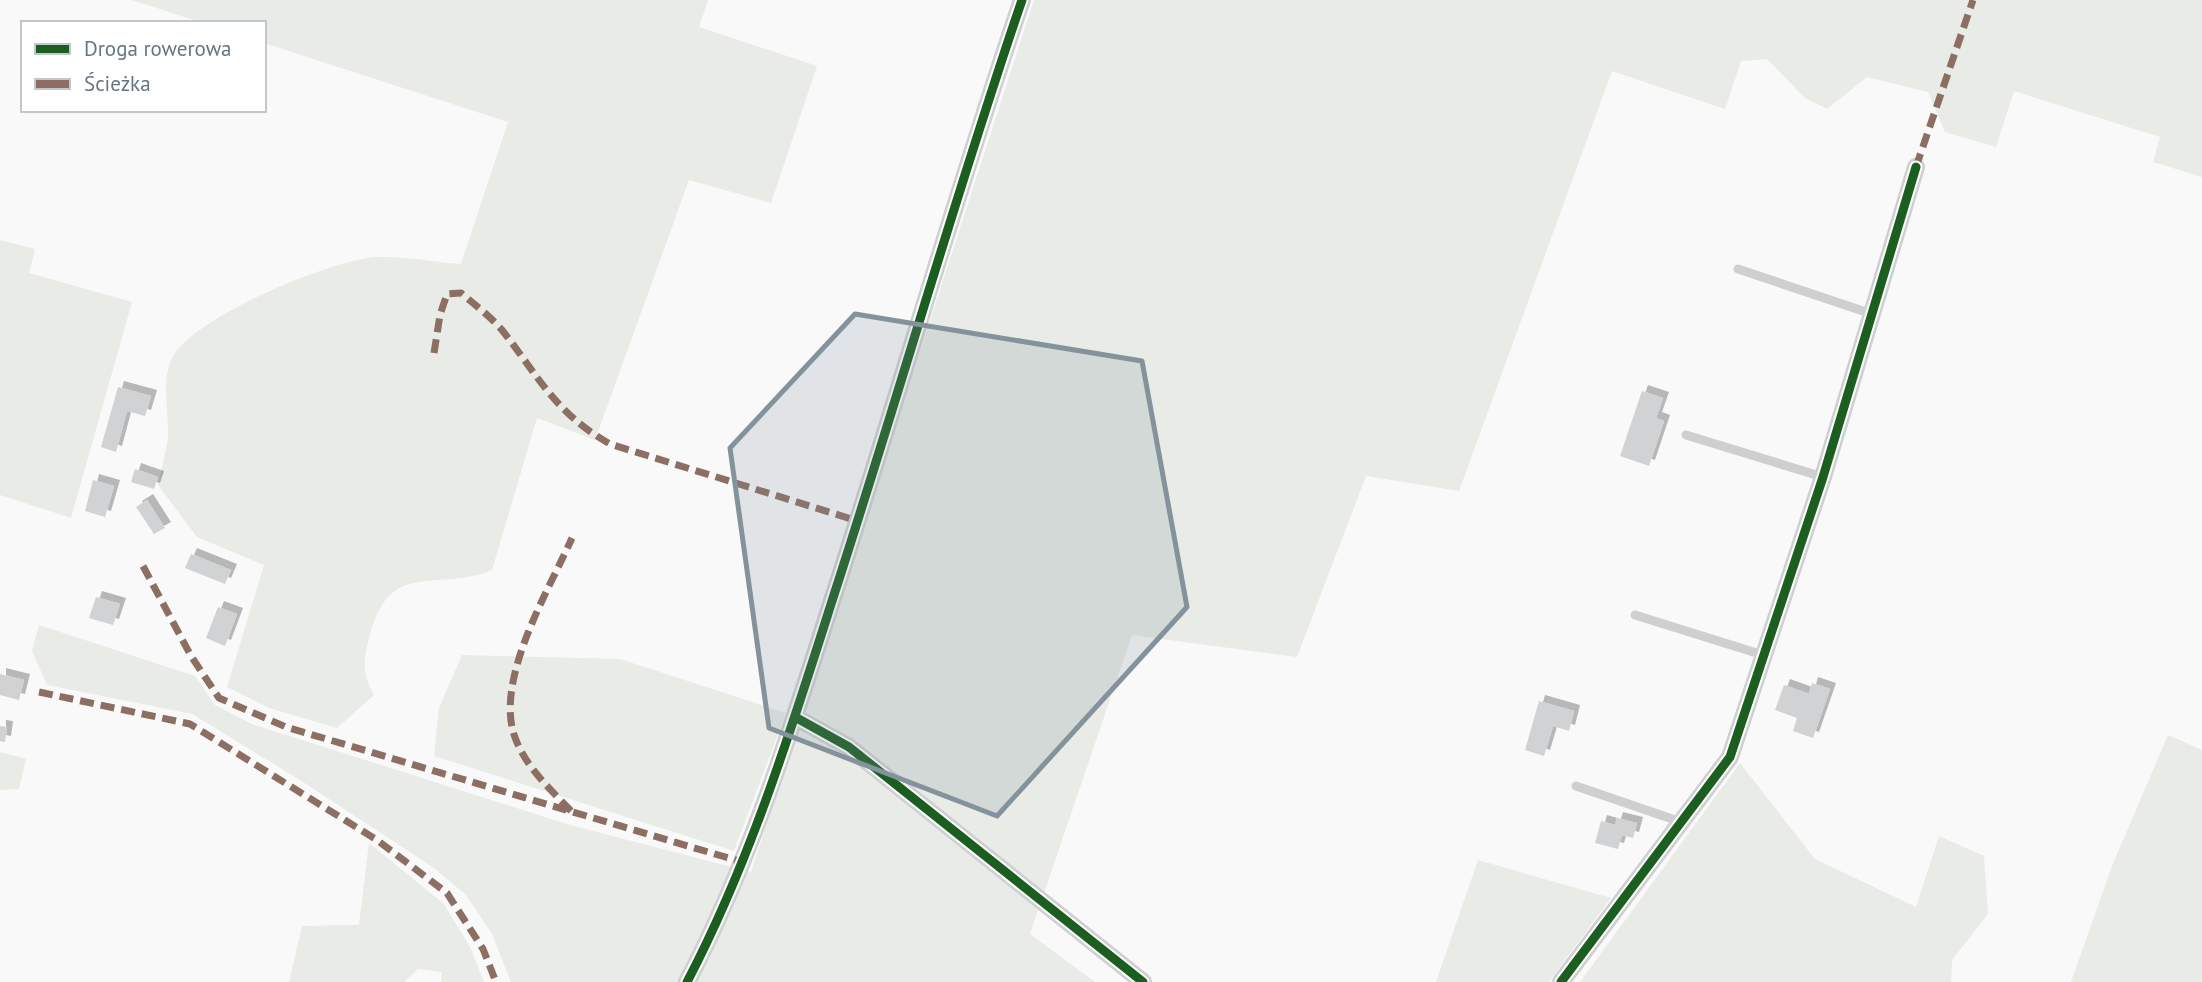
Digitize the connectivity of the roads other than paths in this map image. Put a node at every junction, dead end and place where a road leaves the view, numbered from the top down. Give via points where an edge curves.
1 (1022, 0) edge
2 (1916, 167) dead end
3 (1738, 269) dead end
4 (1872, 314) junction
5 (1686, 435) dead end
6 (1823, 477) junction
7 (1635, 615) dead end
8 (1763, 655) junction
9 (795, 717) junction
10 (1576, 786) dead end
11 (1681, 822) junction
12 (687, 982) edge
13 (1143, 982) edge
14 (1561, 982) edge

1 - 9 street
2 - 4 street
3 - 4 lane
4 - 6 street
5 - 6 lane
6 - 8 street
7 - 8 lane
8 - 11 street via 1730,758
9 - 12 street via 742,862
9 - 13 street via 849,747
10 - 11 lane
11 - 14 street

